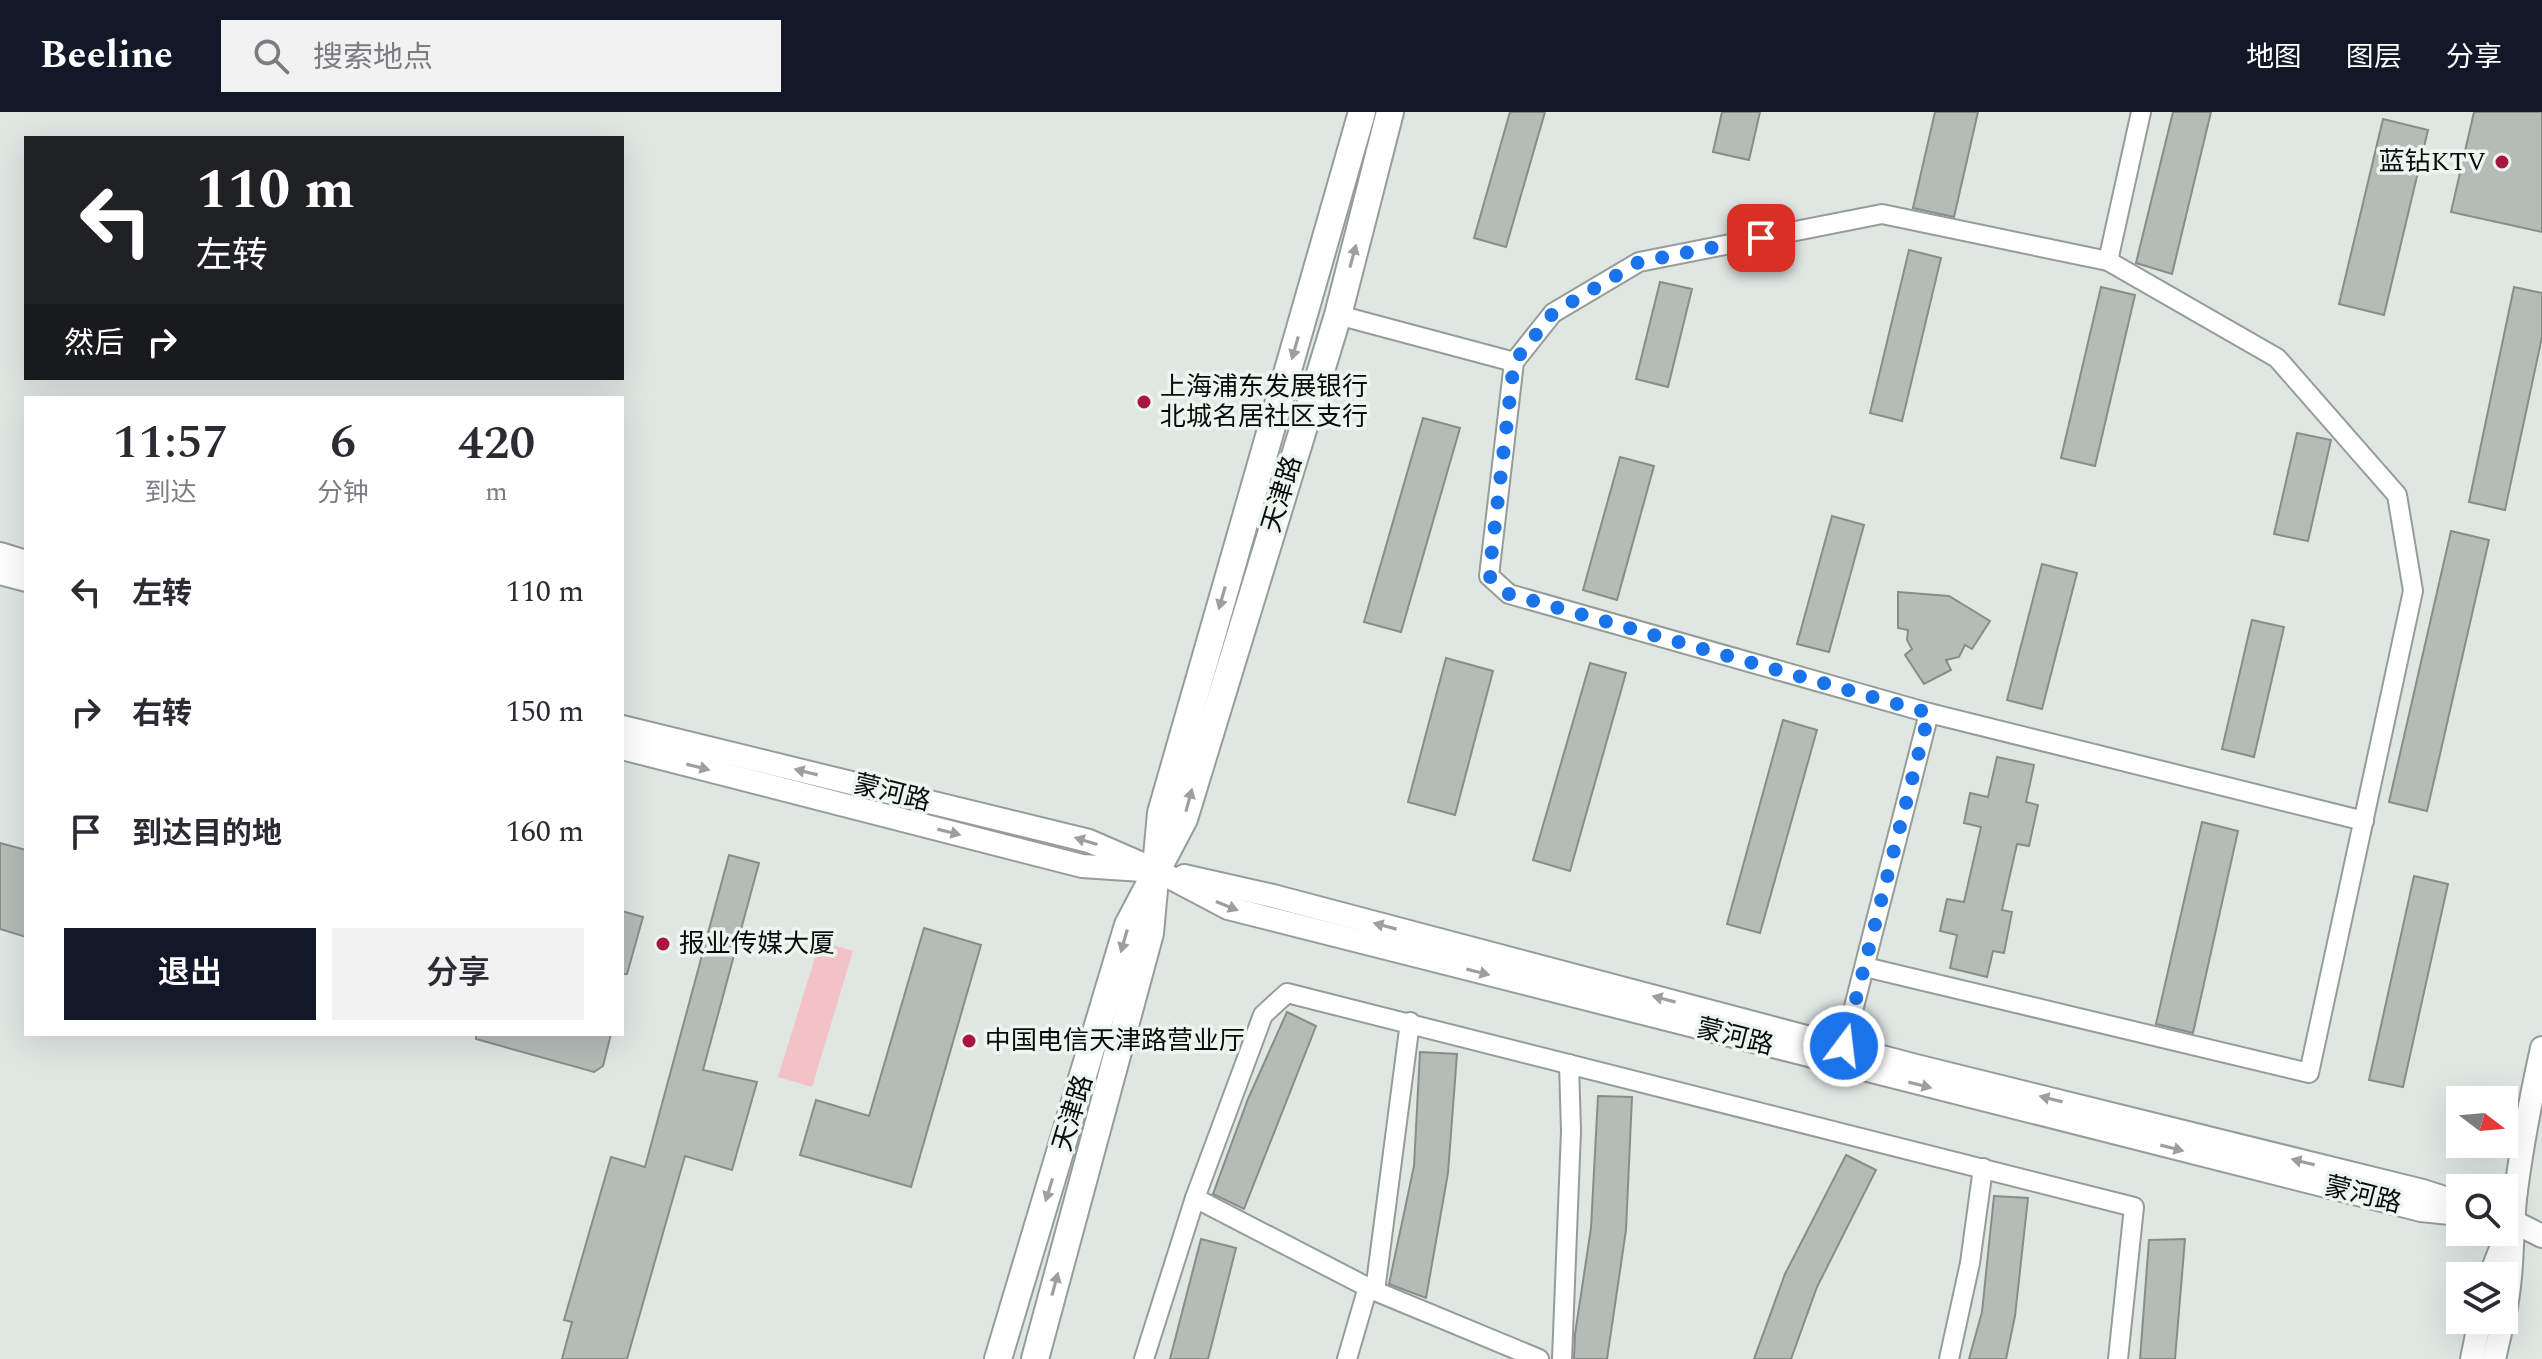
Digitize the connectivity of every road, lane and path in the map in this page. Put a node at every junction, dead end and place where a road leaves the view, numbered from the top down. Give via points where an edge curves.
1 (1362, 112) edge
2 (1390, 112) edge
3 (2141, 112) edge
4 (2108, 261) junction
5 (1338, 315) junction
6 (1514, 362) junction
7 (0, 554) edge
8 (24, 561) edge
9 (0, 573) edge
10 (24, 579) edge
11 (1929, 713) junction
12 (624, 727) edge
13 (624, 749) edge
14 (2364, 821) junction
15 (1158, 871) junction
16 (1865, 967) junction
17 (1410, 1022) junction
18 (1844, 1046) junction
19 (2542, 1048) edge
20 (1569, 1064) junction
21 (2542, 1098) edge
22 (1983, 1168) junction
23 (2517, 1174) edge
24 (2518, 1190) edge
25 (1195, 1198) junction
26 (2446, 1198) edge
27 (2446, 1213) edge
28 (2518, 1220) edge
29 (2542, 1223) edge
30 (2518, 1224) edge
31 (2542, 1236) edge
32 (1372, 1289) junction
33 (2477, 1334) edge
34 (2500, 1334) edge
35 (998, 1359) edge
36 (1035, 1359) edge
37 (1144, 1359) edge
38 (1347, 1359) edge
39 (1539, 1359) edge
40 (1562, 1359) edge
41 (1949, 1359) edge
42 (2118, 1359) edge
43 (2472, 1359) edge
44 (2494, 1359) edge

1 -> 15 main road, 天津路 via 1161,813
5 -> 2 main road, 天津路
3 - 4 street
4 - 6 street via 1882,214 1639,262 1553,313
4 - 14 street via 2277,358 2397,495 2413,591
5 - 6 street
15 -> 5 main road, 天津路 via 1184,819
6 - 11 street via 1489,576 1509,594
7 - 8 street
9 - 10 street
11 - 14 street
11 - 16 street
15 -> 12 street, 蒙河路 via 1089,841
13 -> 15 street, 蒙河路 via 1082,866
14 - 16 street via 2309,1073
18 -> 15 street, 蒙河路 via 1273,896
15 -> 27 street, 蒙河路 via 1228,908
15 -> 35 main road, 天津路 via 1128,925
36 -> 15 main road, 天津路 via 1150,933
16 - 18 street
17 - 20 street
17 - 25 street via 1287,993 1263,1015
17 - 32 street
26 -> 18 street, 蒙河路
19 - 23 street
20 - 22 street
20 - 40 street
21 - 24 street
22 - 41 street
22 - 42 street via 2134,1207
25 - 32 street
25 - 37 street
28 - 29 street
30 - 31 street
32 - 38 street
32 - 39 street
33 - 43 street
34 - 44 street

